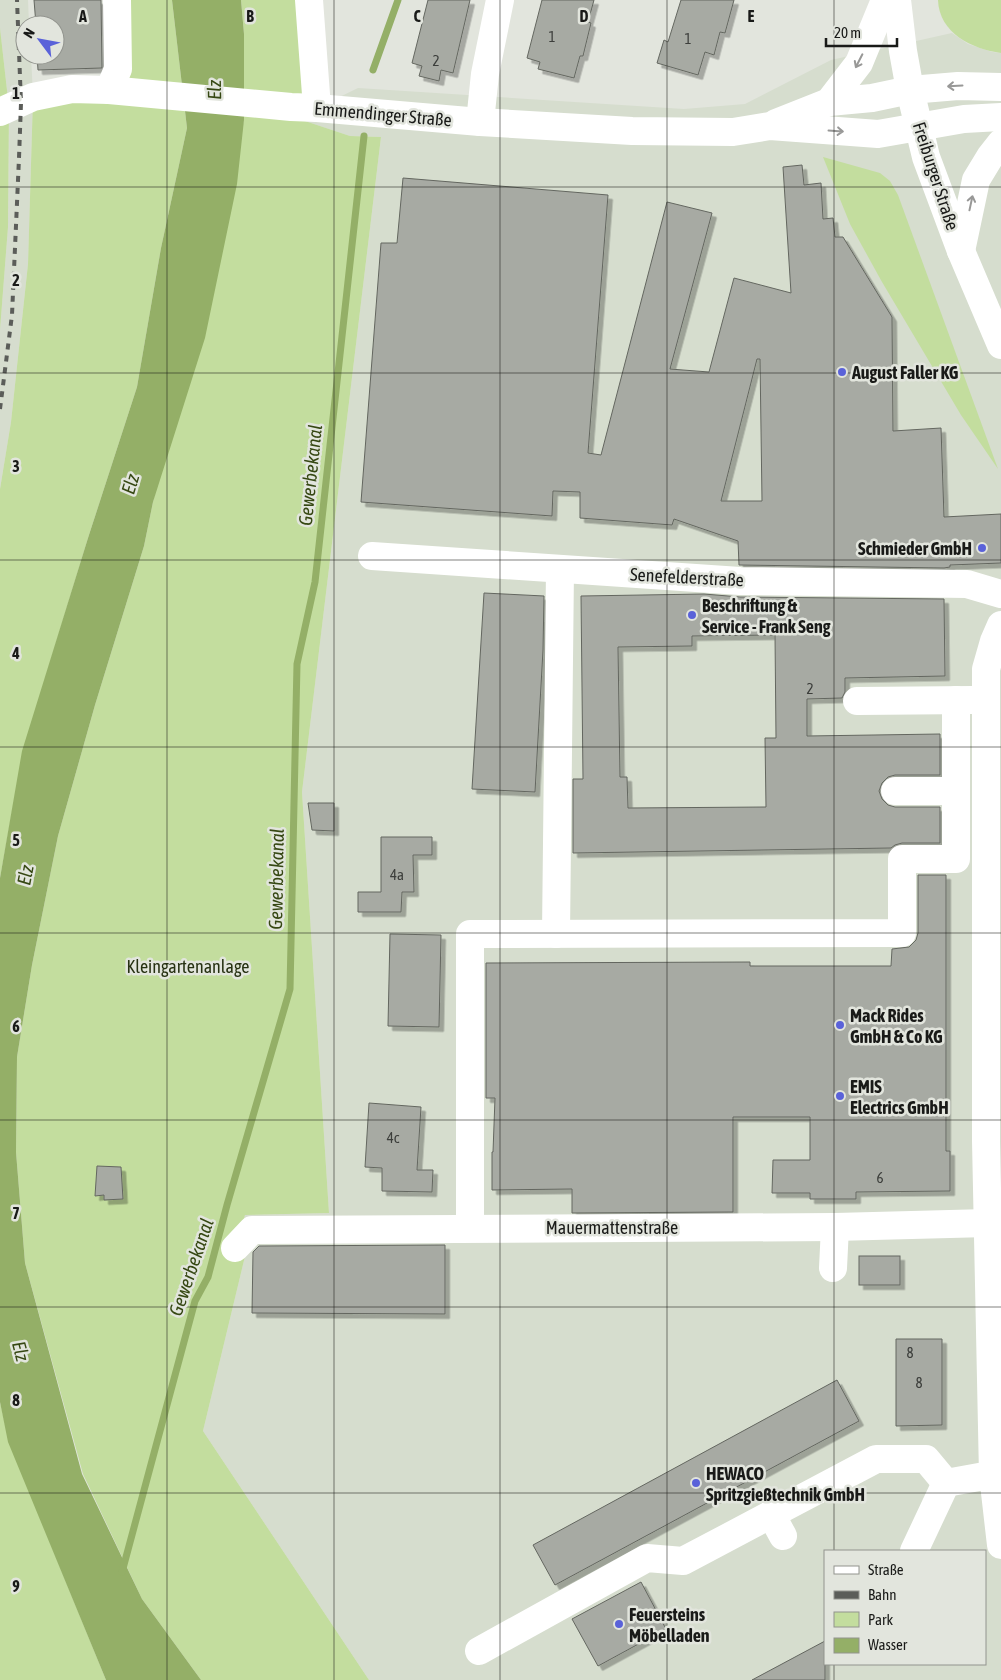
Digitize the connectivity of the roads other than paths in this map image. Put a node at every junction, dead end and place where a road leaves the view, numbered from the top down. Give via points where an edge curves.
1 (309, 0) edge
2 (500, 0) edge
3 (885, 0) edge
4 (898, 0) edge
5 (112, 18) edge
6 (1001, 87) edge
7 (114, 90) junction
8 (910, 90) junction
9 (829, 102) junction
10 (318, 108) junction
11 (0, 112) edge
12 (1001, 117) edge
13 (480, 122) junction
14 (770, 126) junction
15 (919, 127) junction
16 (1001, 143) edge
17 (961, 251) junction
18 (1001, 345) edge
19 (372, 556) dead end
20 (560, 569) junction
21 (1001, 594) edge
22 (1001, 625) edge
23 (991, 689) edge
24 (956, 700) junction
25 (857, 701) dead end
26 (895, 791) dead end
27 (956, 791) junction
28 (556, 934) junction
29 (994, 1130) edge
30 (988, 1223) junction
31 (835, 1227) junction
32 (470, 1228) junction
33 (238, 1244) dead end
34 (834, 1268) dead end
35 (997, 1474) edge
36 (946, 1483) junction
37 (1001, 1545) edge
38 (914, 1550) edge
39 (479, 1651) dead end

1 - 10 street
2 - 13 street via 485,74
3 -> 9 street via 859,63
4 - 8 street, Freiburger Straße
5 - 7 street via 118,69
6 -> 8 street, Emmendinger Straße
7 - 10 street, Emmendinger Straße
7 - 11 street, Emmendinger Straße via 72,89 33,97
8 - 9 street, Emmendinger Straße
8 - 15 street, Freiburger Straße
9 - 14 street, Emmendinger Straße
10 - 13 street, Emmendinger Straße
12 - 15 street, Emmendinger Straße
13 - 14 street, Emmendinger Straße via 632,131 733,132
14 -> 15 street, Emmendinger Straße via 878,134
15 - 17 street, Freiburger Straße via 926,157
17 -> 16 street via 976,180
17 - 18 street, Freiburger Straße
19 - 20 street, Senefelderstraße
20 - 21 street, Senefelderstraße via 740,581 967,584
20 - 28 street
22 - 23 street via 986,669
23 - 24 street
23 - 29 street via 978,1042
24 - 25 street
24 - 27 street
26 - 27 street
27 - 28 street via 956,859 902,859 902,933
28 - 32 street via 470,934
29 - 30 street
30 - 31 street, Mauermattenstraße
30 - 35 street
31 - 32 street, Mauermattenstraße
31 - 34 street
32 - 33 street, Mauermattenstraße via 252,1230
35 - 36 street
35 - 37 street
36 - 38 street
36 - 39 street via 926,1459 876,1459 830,1474 777,1525 684,1561 647,1558

